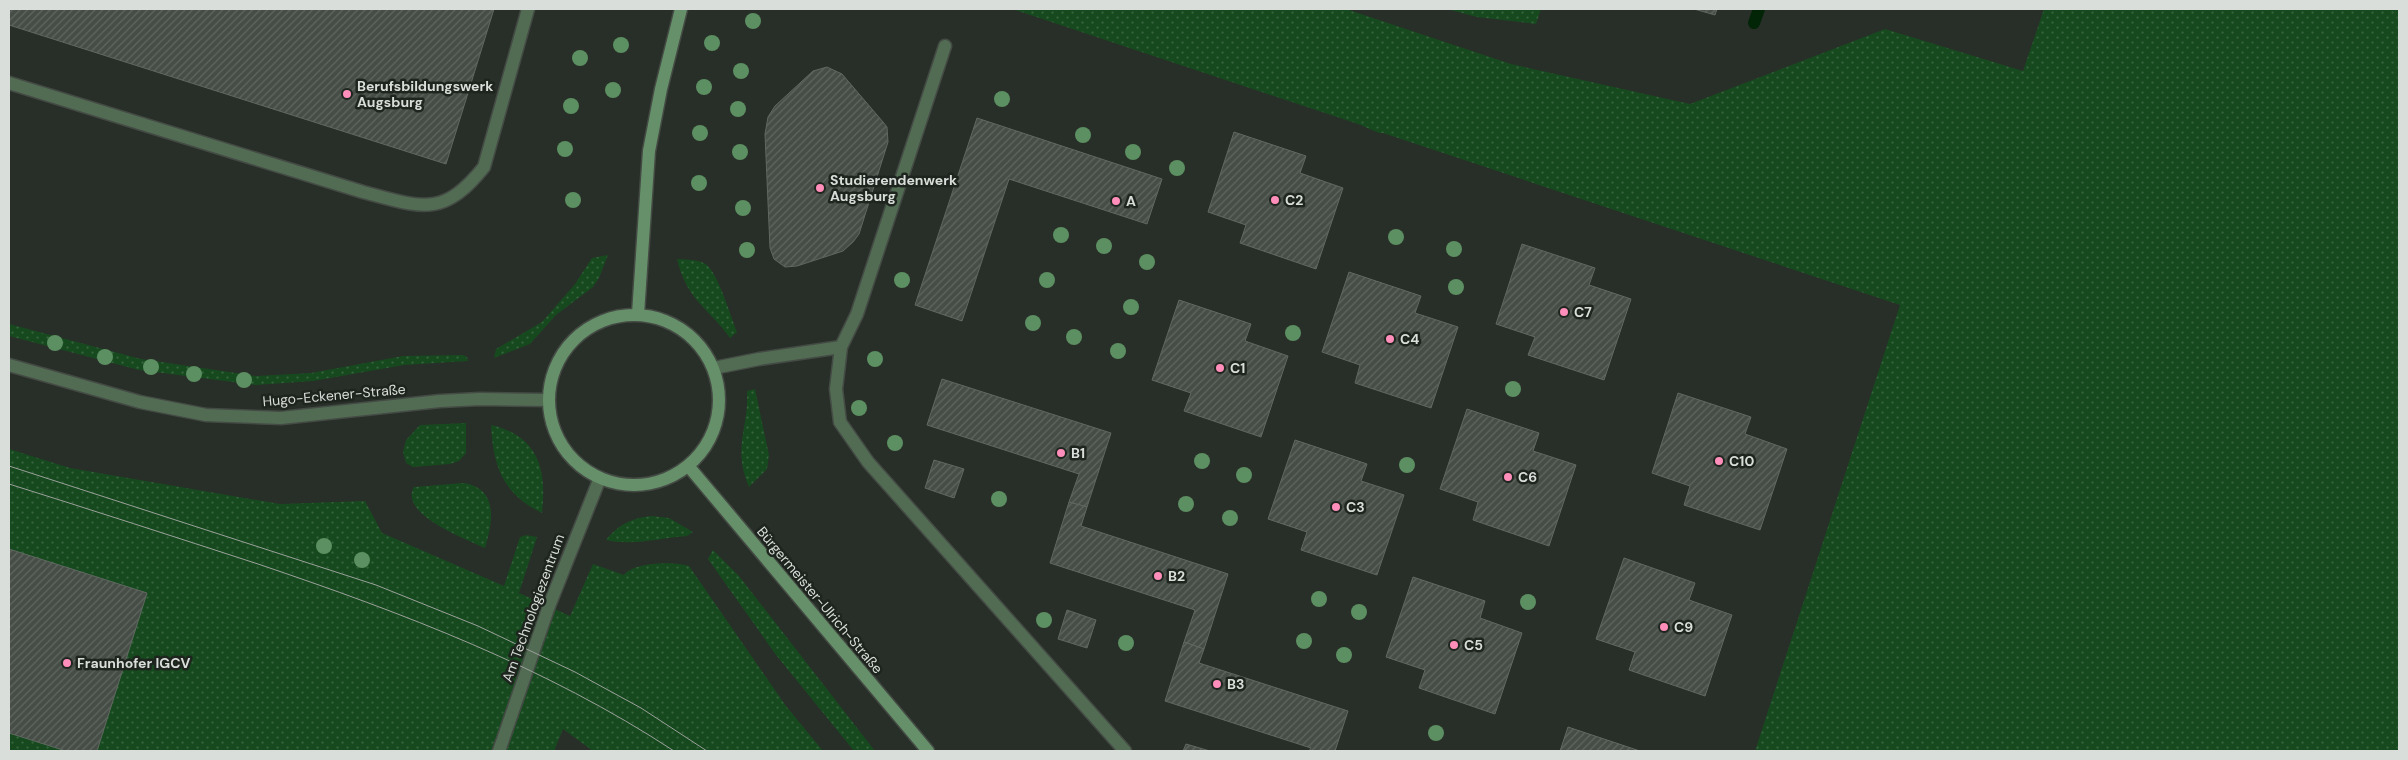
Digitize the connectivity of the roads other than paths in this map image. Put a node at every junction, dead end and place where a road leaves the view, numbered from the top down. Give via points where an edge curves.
1 (528, 9) edge
2 (681, 9) edge
3 (946, 46) dead end
4 (9, 83) edge
5 (638, 314) junction
6 (841, 347) junction
7 (9, 365) edge
8 (714, 368) junction
9 (548, 400) junction
10 (690, 468) junction
11 (600, 478) junction
12 (500, 751) edge
13 (928, 751) edge
14 (1125, 751) edge

1 - 4 street via 484,167 462,191 450,199 427,206 363,192
2 - 5 main road via 649,152
3 - 6 street via 857,314
5 - 8 main road via 675,325 696,341
5 - 9 main road via 606,319 589,327 567,346 551,378
6 - 8 street
6 - 14 street via 836,389 840,422 868,462
7 - 9 street, Hugo-Eckener-Straße via 140,402 206,415 281,418 440,401
8 - 10 main road via 720,400 713,434
9 - 11 main road via 552,426 564,450 592,476
10 - 11 main road via 664,481 647,485 628,486
10 - 13 main road, Bürgermeister-Ulrich-Straße
11 - 12 street, Am Technologiezentrum via 549,606

